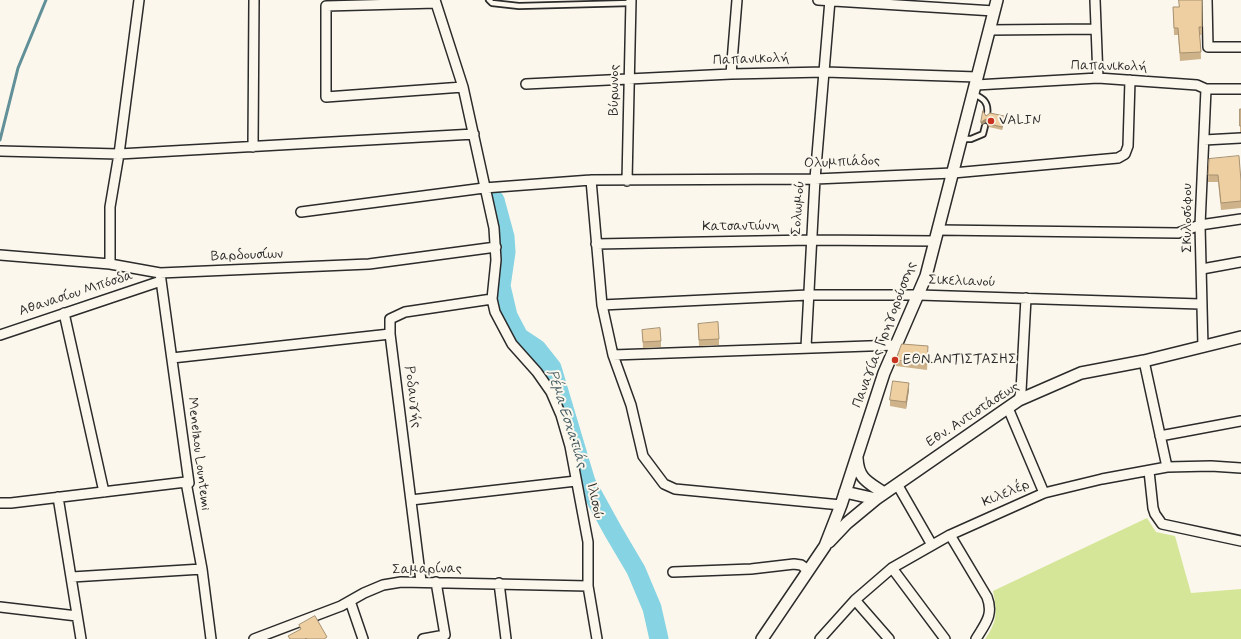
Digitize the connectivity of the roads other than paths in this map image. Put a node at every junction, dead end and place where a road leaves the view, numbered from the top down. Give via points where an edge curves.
1 (139, 0) edge
2 (254, 0) edge
3 (489, 0) edge
4 (737, 0) edge
5 (818, 0) edge
6 (830, 0) edge
7 (997, 0) edge
8 (1095, 0) edge
9 (1207, 0) edge
10 (436, 2) edge
11 (631, 2) edge
12 (994, 11) junction
13 (1096, 29) junction
14 (989, 30) junction
15 (1241, 47) edge
16 (825, 72) junction
17 (731, 74) junction
18 (1098, 78) junction
19 (630, 80) junction
20 (1130, 80) junction
21 (526, 84) dead end
22 (976, 85) junction
23 (463, 87) junction
24 (1206, 89) junction
25 (1241, 89) edge
26 (987, 115) edge
27 (985, 126) dead end
28 (474, 134) junction
29 (1241, 138) edge
30 (962, 139) junction
31 (1204, 140) junction
32 (253, 146) junction
33 (0, 151) edge
34 (119, 154) junction
35 (953, 173) junction
36 (815, 179) junction
37 (591, 180) junction
38 (627, 180) junction
39 (484, 188) junction
40 (301, 212) dead end
41 (1241, 219) edge
42 (1200, 226) junction
43 (938, 230) junction
44 (811, 240) junction
45 (935, 241) junction
46 (596, 244) junction
47 (496, 247) junction
48 (0, 255) edge
49 (1241, 262) edge
50 (110, 264) junction
51 (1202, 269) junction
52 (160, 277) junction
53 (808, 295) junction
54 (919, 295) junction
55 (1026, 298) junction
56 (492, 299) junction
57 (1200, 304) junction
58 (602, 306) junction
59 (64, 313) junction
60 (390, 334) junction
61 (0, 335) edge
62 (1241, 337) edge
63 (897, 345) junction
64 (806, 347) junction
65 (1203, 347) junction
66 (613, 355) junction
67 (172, 358) junction
68 (1144, 360) junction
69 (1019, 400) junction
70 (1008, 408) junction
71 (1241, 421) edge
72 (1160, 436) junction
73 (857, 456) junction
74 (1167, 467) junction
75 (1241, 468) edge
76 (1149, 471) junction
77 (576, 481) junction
78 (186, 482) junction
79 (897, 484) junction
80 (104, 492) junction
81 (845, 492) junction
82 (1044, 493) junction
83 (880, 496) junction
84 (58, 497) junction
85 (411, 500) junction
86 (0, 503) edge
87 (841, 505) junction
88 (950, 535) junction
89 (1241, 541) edge
90 (932, 545) junction
91 (825, 546) junction
92 (892, 568) junction
93 (202, 569) junction
94 (808, 570) junction
95 (673, 572) dead end
96 (72, 577) junction
97 (421, 581) junction
98 (436, 582) junction
99 (499, 583) junction
100 (588, 586) junction
101 (855, 600) junction
102 (350, 601) junction
103 (0, 607) edge
104 (77, 616) junction
105 (81, 639) edge
106 (211, 639) edge
107 (254, 639) edge
108 (363, 639) edge
109 (423, 639) edge
110 (506, 639) edge
111 (597, 639) edge
112 (762, 639) edge
113 (820, 639) edge
114 (889, 639) edge
115 (946, 639) edge
116 (976, 639) edge

1 - 34 street
2 - 32 street
3 - 11 lane via 492,3 519,6
4 - 17 street
5 - 6 street
6 - 12 street
6 - 16 street, Σολωμού
7 - 12 street, Παναγίας Γρηγορούσσης
8 - 13 street
9 - 15 street via 1208,47
10 - 23 street, Ιλισού
10 - 23 street via 326,6 326,97
11 - 19 street, Βύρωνος
12 - 14 street, Παναγίας Γρηγορούσσης
13 - 14 street
13 - 18 street
14 - 22 street, Παναγίας Γρηγορούσσης
16 - 17 street, Παπανικολή
16 - 22 street, Παπανικολή
16 - 36 street, Σολωμού
17 - 19 street, Παπανικολή
18 - 20 street, Παπανικολή
18 - 22 street, Παπανικολή
19 - 21 street, Παπανικολή
19 - 38 street, Βύρωνος
20 - 24 street, Παπανικολή via 1197,85
20 - 35 street, Ολυμπιάδος via 1128,146 1125,154 1118,158
22 - 26 lane via 988,107
22 - 30 street, Παναγίας Γρηγορούσσης
23 - 28 street, Ιλισού
24 - 25 street, Παπανικολή
24 - 31 street, Σκυλοσόφου
27 - 30 lane via 983,134 979,137
28 - 32 street
28 - 39 street, Ιλισού
29 - 31 street
30 - 35 street, Παναγίας Γρηγορούσσης
31 - 42 street, Σκυλοσόφου
32 - 34 street
33 - 34 street
34 - 50 street via 110,207
35 - 36 street, Ολυμπιάδος
35 - 43 street, Παναγίας Γρηγορούσσης
36 - 38 street, Ολυμπιάδος
36 - 44 street, Σολωμού
37 - 38 street, Ολυμπιάδος
37 - 39 street, Ολυμπιάδος
37 - 46 street
39 - 40 street, Ολυμπιάδος
39 - 47 street, Ιλισού
41 - 42 street
42 - 43 street via 1178,233
42 - 51 street, Σκυλοσόφου
43 - 45 street, Παναγίας Γρηγορούσσης
44 - 45 street, Κατσαντώνη
44 - 46 street, Κατσαντώνη
44 - 53 street, Σολωμού
45 - 54 street, Παναγίας Γρηγορούσσης
46 - 58 street
47 - 52 street, Βαρδουσίων via 369,264
47 - 56 street, Ιλισού
48 - 50 street, Βαρδουσίων
49 - 51 street
50 - 52 street, Βαρδουσίων
51 - 57 street, Σκυλοσόφου
52 - 59 street, Αθανασίου Μπόσδα
52 - 67 street, Menelaou Lountemi
53 - 54 street, Σικελιανού
53 - 58 street, Σικελιανού
53 - 64 street, Σολωμού
54 - 55 street, Σικελιανού
54 - 63 street, Παναγίας Γρηγορούσσης
55 - 57 street, Σικελιανού
55 - 69 street via 1022,391
56 - 60 street, Ροδαυγής via 405,312 390,320
56 - 77 street, Ιλισού via 500,324 512,344 551,392 570,446
57 - 65 street, Σκυλοσόφου
58 - 66 street
59 - 61 street, Αθανασίου Μπόσδα
59 - 80 street
60 - 67 street
60 - 85 street, Ροδαυγής
62 - 65 street, Εθν. Αντιστάσεως
63 - 64 street
63 - 73 street, Παναγίας Γρηγορούσσης via 884,374
64 - 66 street
65 - 68 street, Εθν. Αντιστάσεως
66 - 87 street via 631,405 642,456 669,488
67 - 78 street, Menelaou Lountemi via 189,483
68 - 69 street, Εθν. Αντιστάσεως via 1081,373
68 - 72 street
69 - 70 street, Εθν. Αντιστάσεως
70 - 79 street, Εθν. Αντιστάσεως
70 - 82 street
71 - 72 street
72 - 74 street
73 - 81 street, Παναγίας Γρηγορούσσης
73 - 83 street via 858,468 864,479
74 - 75 street, Κιλελέρ
74 - 76 street, Κιλελέρ
76 - 82 street, Κιλελέρ
76 - 89 street via 1153,508 1162,524
77 - 85 street
77 - 100 street, Ιλισού via 588,542
78 - 80 street
78 - 93 street, Menelaou Lountemi
79 - 83 street, Εθν. Αντιστάσεως
79 - 90 street
80 - 84 street
81 - 83 street
81 - 87 street, Παναγίας Γρηγορούσσης
82 - 88 street, Κιλελέρ
83 - 91 street, Εθν. Αντιστάσεως via 847,523
84 - 86 street
84 - 96 street
85 - 97 street, Ροδαυγής
87 - 91 street, Παναγίας Γρηγορούσσης
88 - 90 street, Κιλελέρ
88 - 116 street via 990,606 990,614
90 - 92 street, Κιλελέρ
91 - 94 street, Παναγίας Γρηγορούσσης
92 - 101 street, Κιλελέρ
92 - 115 street
93 - 96 street
93 - 106 street, Menelaou Lountemi
94 - 95 street via 794,564 750,569
94 - 112 street, Παναγίας Γρηγορούσσης
96 - 104 street
97 - 98 street, Σαμαρίνας
97 - 102 street, Σαμαρίνας via 383,585
98 - 99 street, Σαμαρίνας
98 - 109 street via 445,635
99 - 100 street, Σαμαρίνας
99 - 110 street
100 - 111 street, Ιλισού
101 - 113 street, Κιλελέρ
101 - 114 street
102 - 107 street, Σαμαρίνας
102 - 108 street
103 - 104 street
104 - 105 street

